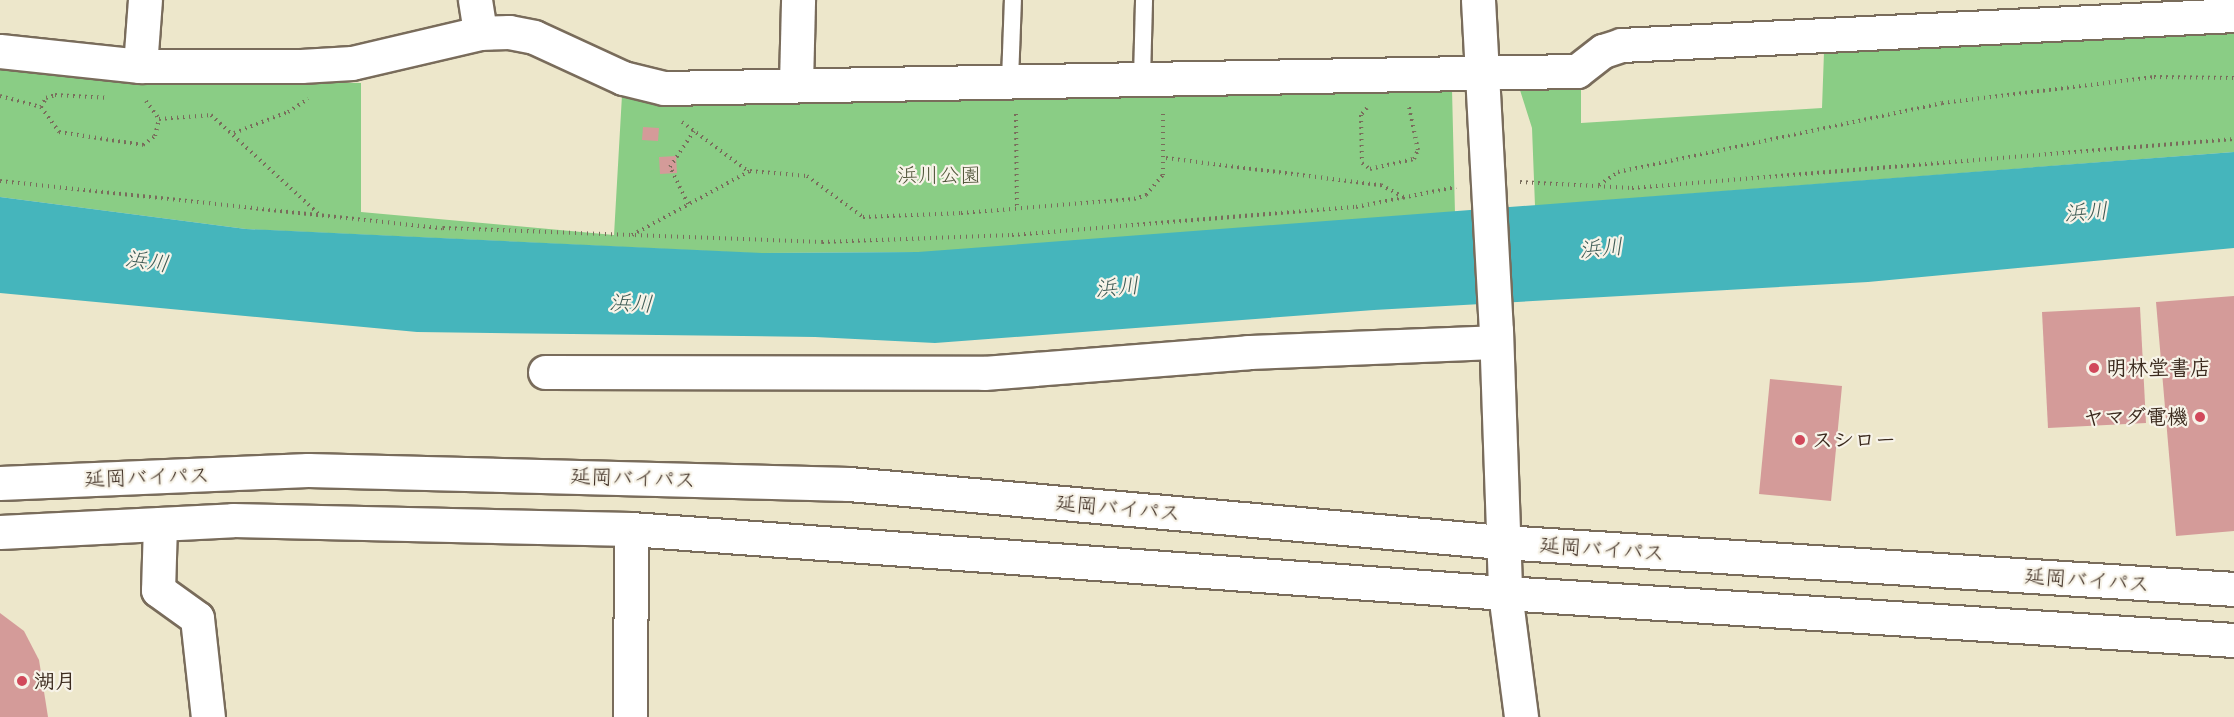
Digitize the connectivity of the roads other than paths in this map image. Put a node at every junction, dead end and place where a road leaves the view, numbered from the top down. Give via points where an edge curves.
1 (145, 0) edge
2 (475, 0) edge
3 (798, 0) edge
4 (1013, 0) edge
5 (1144, 0) edge
6 (1478, 0) edge
7 (2234, 15) edge
8 (480, 33) junction
9 (0, 51) edge
10 (141, 66) junction
11 (1479, 73) junction
12 (1142, 78) junction
13 (1013, 80) junction
14 (796, 84) junction
15 (1496, 336) junction
16 (545, 372) dead end
17 (0, 483) edge
18 (160, 524) junction
19 (632, 529) junction
20 (0, 532) edge
21 (1502, 542) junction
22 (2234, 589) edge
23 (1505, 593) junction
24 (2234, 640) edge
25 (208, 717) edge
26 (630, 717) edge
27 (1521, 717) edge

1 - 10 main road
2 - 8 main road
3 - 14 main road
4 - 13 lane
5 - 12 lane
6 - 11 main road
7 - 11 main road via 1621,45 1603,51 1577,71
8 - 10 main road via 352,63
8 - 14 main road via 534,37 623,78 664,88
9 - 10 main road
11 - 12 main road
11 - 15 main road
12 - 13 main road
13 - 14 main road
15 - 16 main road via 984,372
15 - 21 main road
17 - 21 main road, 延岡バイパス via 308,470 849,484
18 - 19 main road via 233,520
18 - 20 main road
18 - 25 main road via 158,590 197,618
19 - 23 main road
19 - 26 main road
21 - 22 main road, 延岡バイパス
21 - 23 main road
23 - 24 main road
23 - 27 main road

